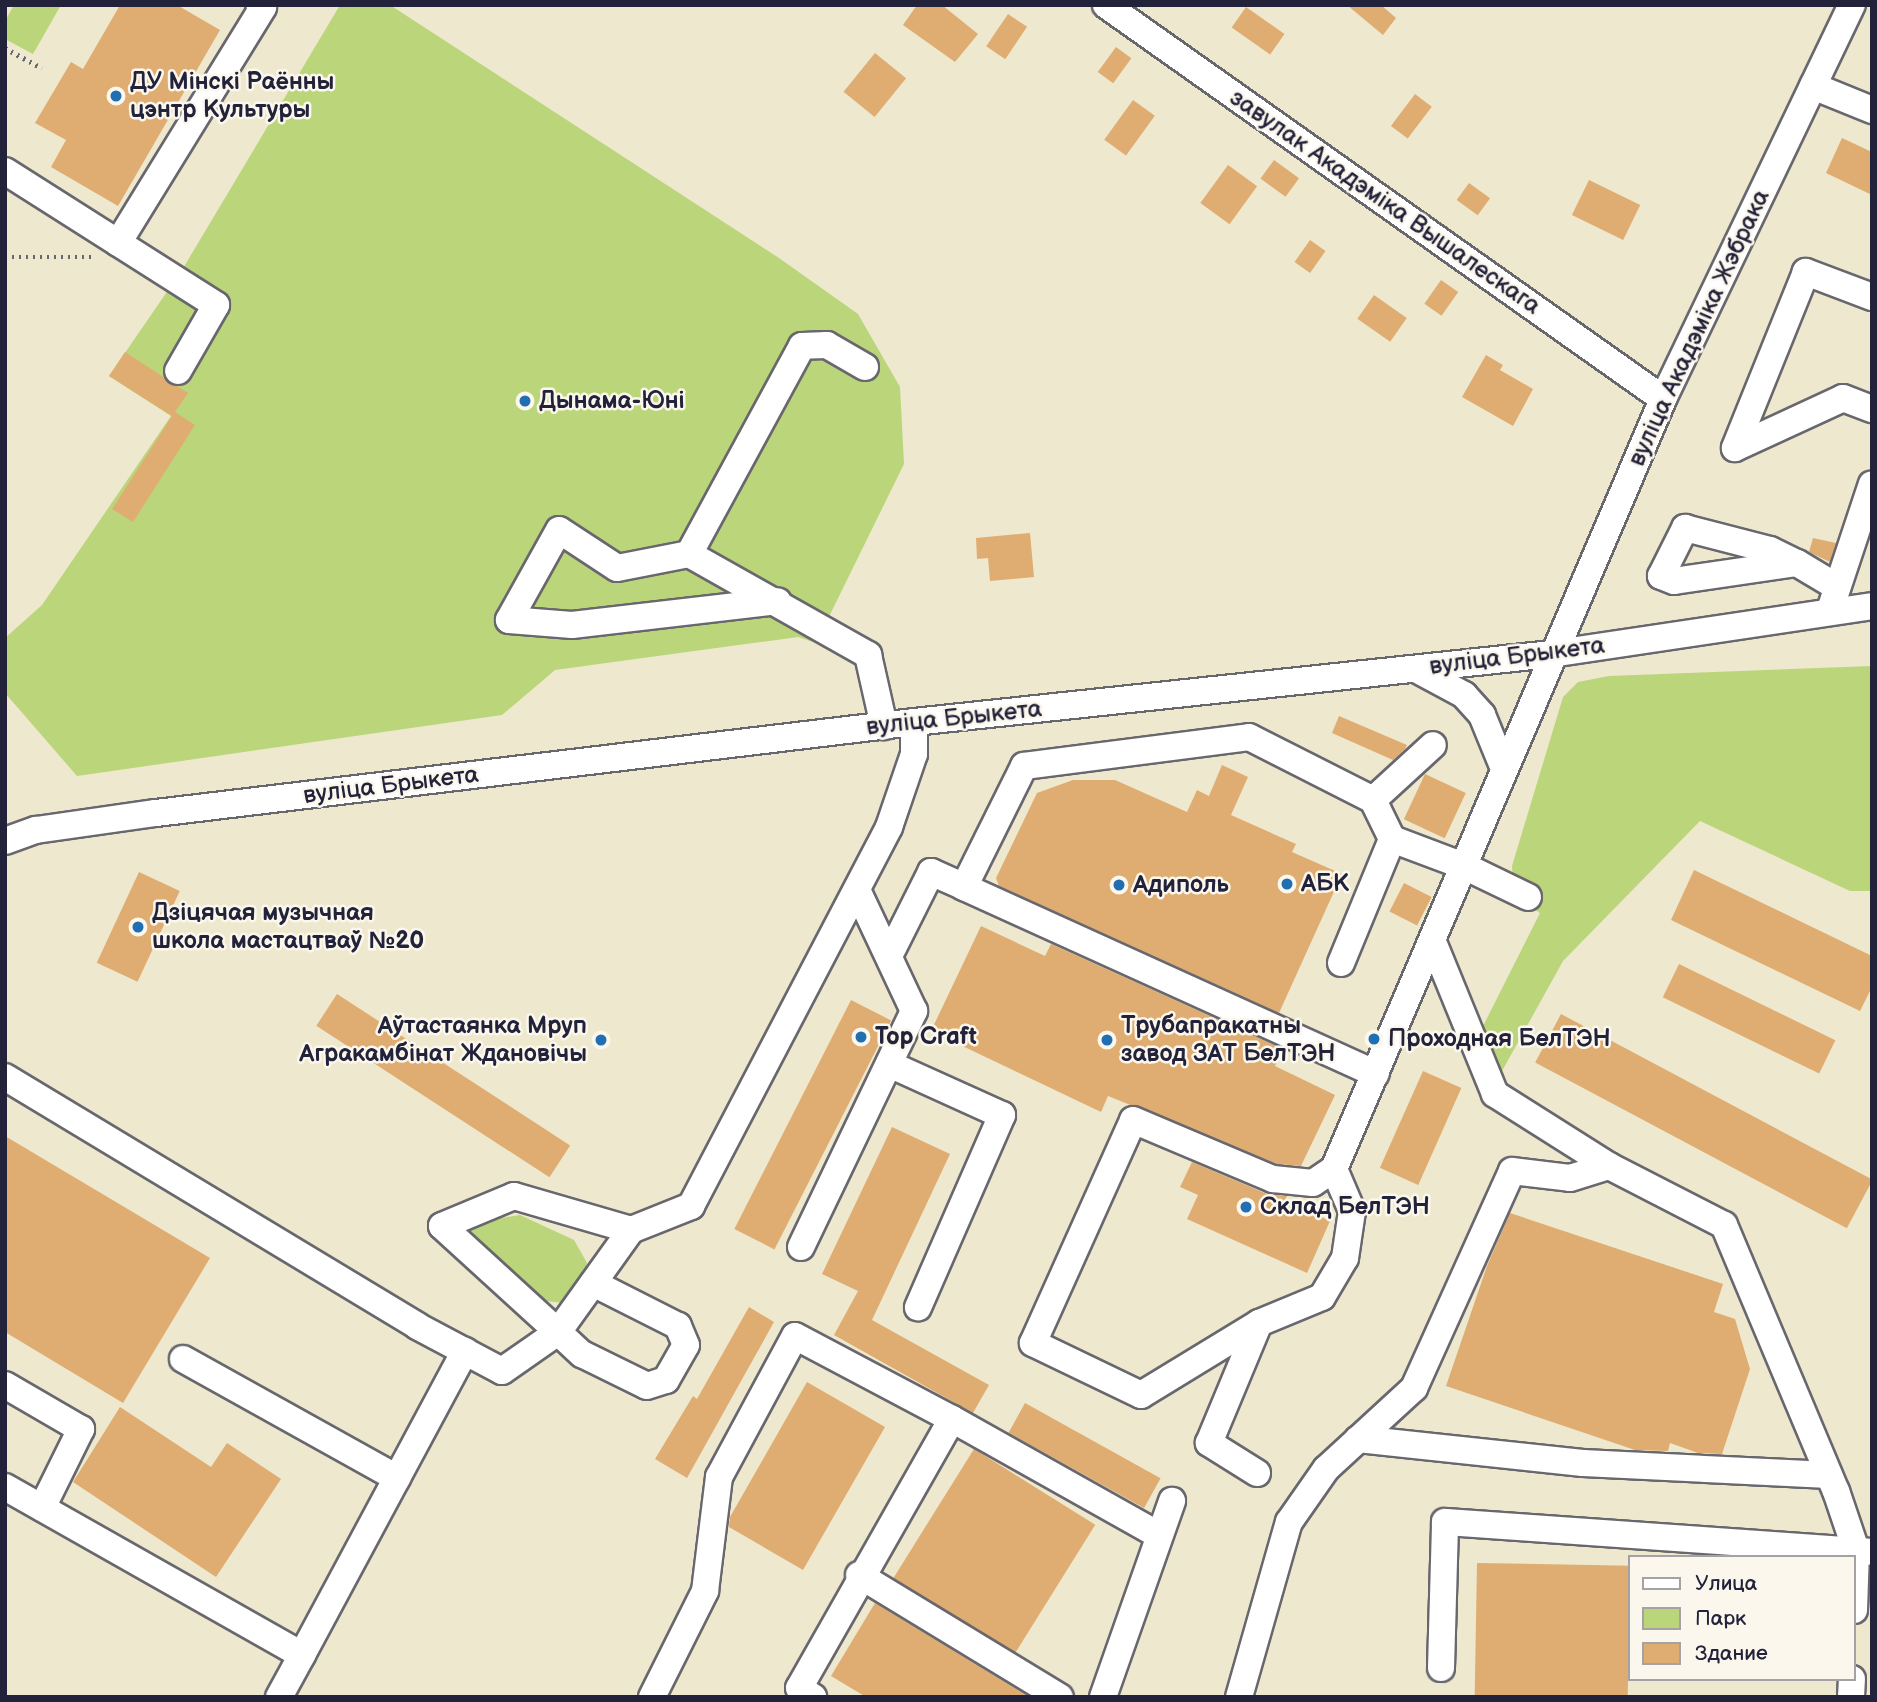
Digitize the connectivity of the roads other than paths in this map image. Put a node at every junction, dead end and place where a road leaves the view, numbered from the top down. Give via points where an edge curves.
1 (259, 5) edge
2 (1106, 5) edge
3 (1852, 5) edge
4 (1813, 86) junction
5 (1872, 110) edge
6 (5, 171) edge
7 (110, 251) junction
8 (1872, 297) edge
9 (865, 367) dead end
10 (178, 371) dead end
11 (1663, 399) junction
12 (1872, 409) edge
13 (1872, 484) edge
14 (689, 554) junction
15 (1797, 564) dead end
16 (1837, 587) junction
17 (778, 601) junction
18 (1872, 606) edge
19 (1829, 612) junction
20 (1551, 654) junction
21 (1416, 669) junction
22 (914, 722) junction
23 (884, 726) junction
24 (1433, 745) dead end
25 (1504, 769) junction
26 (1373, 800) junction
27 (5, 824) edge
28 (36, 830) junction
29 (1392, 839) junction
30 (5, 841) edge
31 (1464, 866) junction
32 (964, 887) junction
33 (858, 892) junction
34 (1528, 897) dead end
35 (1433, 942) junction
36 (889, 956) junction
37 (1341, 963) dead end
38 (889, 1065) junction
39 (1376, 1074) junction
40 (5, 1077) edge
41 (1609, 1166) junction
42 (1334, 1169) junction
43 (631, 1230) junction
44 (802, 1247) dead end
45 (593, 1283) junction
46 (918, 1307) dead end
47 (1259, 1323) junction
48 (558, 1332) junction
49 (465, 1351) junction
50 (183, 1359) dead end
51 (5, 1385) edge
52 (952, 1419) junction
53 (1358, 1439) junction
54 (1257, 1473) dead end
55 (1829, 1475) junction
56 (397, 1478) junction
57 (5, 1487) edge
58 (1172, 1501) dead end
59 (42, 1508) junction
60 (1159, 1535) junction
61 (1751, 1550) edge
62 (1864, 1551) edge
63 (859, 1575) junction
64 (1856, 1598) edge
65 (302, 1655) junction
66 (1441, 1668) dead end
67 (802, 1694) edge
68 (279, 1697) edge
69 (652, 1697) edge
70 (1060, 1697) edge
71 (1102, 1697) edge
72 (1239, 1697) edge

1 - 7 street via 263,7
2 - 11 street, завулак Акадэміка Вышалескага
3 - 4 street, вуліца Акадэміка Жэбрака
4 - 5 street
4 - 11 street, вуліца Акадэміка Жэбрака
6 - 7 street
7 - 10 street via 216,305
8 - 12 street via 1806,272 1735,448 1843,398
9 - 14 street via 827,345 802,346
11 - 20 street, вуліца Акадэміка Жэбрака
13 - 16 street
14 - 17 street
14 - 17 street via 617,568 559,530 509,621 572,625
15 - 16 street
16 - 19 street
17 - 23 street via 868,655
18 - 19 street, вуліца Брыкета
19 - 20 street, вуліца Брыкета
20 - 21 street, вуліца Брыкета
20 - 25 street, вуліца Акадэміка Жэбрака
21 - 22 street, вуліца Брыкета
21 - 25 street via 1464,695 1482,715
22 - 23 street, вуліца Брыкета
22 - 33 street via 914,754 889,827
23 - 28 street, вуліца Брыкета
24 - 26 street
25 - 31 street, вуліца Акадэміка Жэбрака
26 - 29 street
26 - 32 street via 1250,737 1024,766
27 - 28 street, вуліца Брыкета
28 - 30 street, вуліца Брыкета
29 - 31 street
29 - 37 street
31 - 34 street
31 - 35 street, вуліца Акадэміка Жэбрака
32 - 36 street via 931,872
32 - 39 street
33 - 36 street
33 - 43 street via 691,1206
35 - 39 street, вуліца Акадэміка Жэбрака
35 - 41 street via 1495,1094
36 - 38 street via 915,1011
38 - 44 street
38 - 46 street via 1002,1115
39 - 42 street, вуліца Акадэміка Жэбрака
40 - 49 street
41 - 53 street via 1570,1178 1512,1171 1414,1388
41 - 55 street via 1724,1225
42 - 47 street via 1352,1212 1345,1258 1322,1297
42 - 47 street via 1313,1183 1273,1179 1133,1120 1033,1343 1141,1395
43 - 45 street
43 - 48 street via 514,1196 442,1226
45 - 48 street
45 - 48 street via 678,1326 686,1345 666,1380 647,1386 582,1354
47 - 54 street via 1209,1443
48 - 49 street via 502,1371
49 - 56 street
50 - 56 street
51 - 59 street via 81,1429
52 - 60 street
52 - 63 street
52 - 69 street via 795,1336 719,1477 705,1591
53 - 55 street via 1583,1463
53 - 72 street via 1326,1469 1289,1522
55 - 62 street
56 - 65 street
57 - 59 street
58 - 60 street
59 - 65 street
60 - 71 street
61 - 62 street
61 - 66 street via 1445,1521
62 - 64 street
63 - 67 street
63 - 70 street
65 - 68 street

